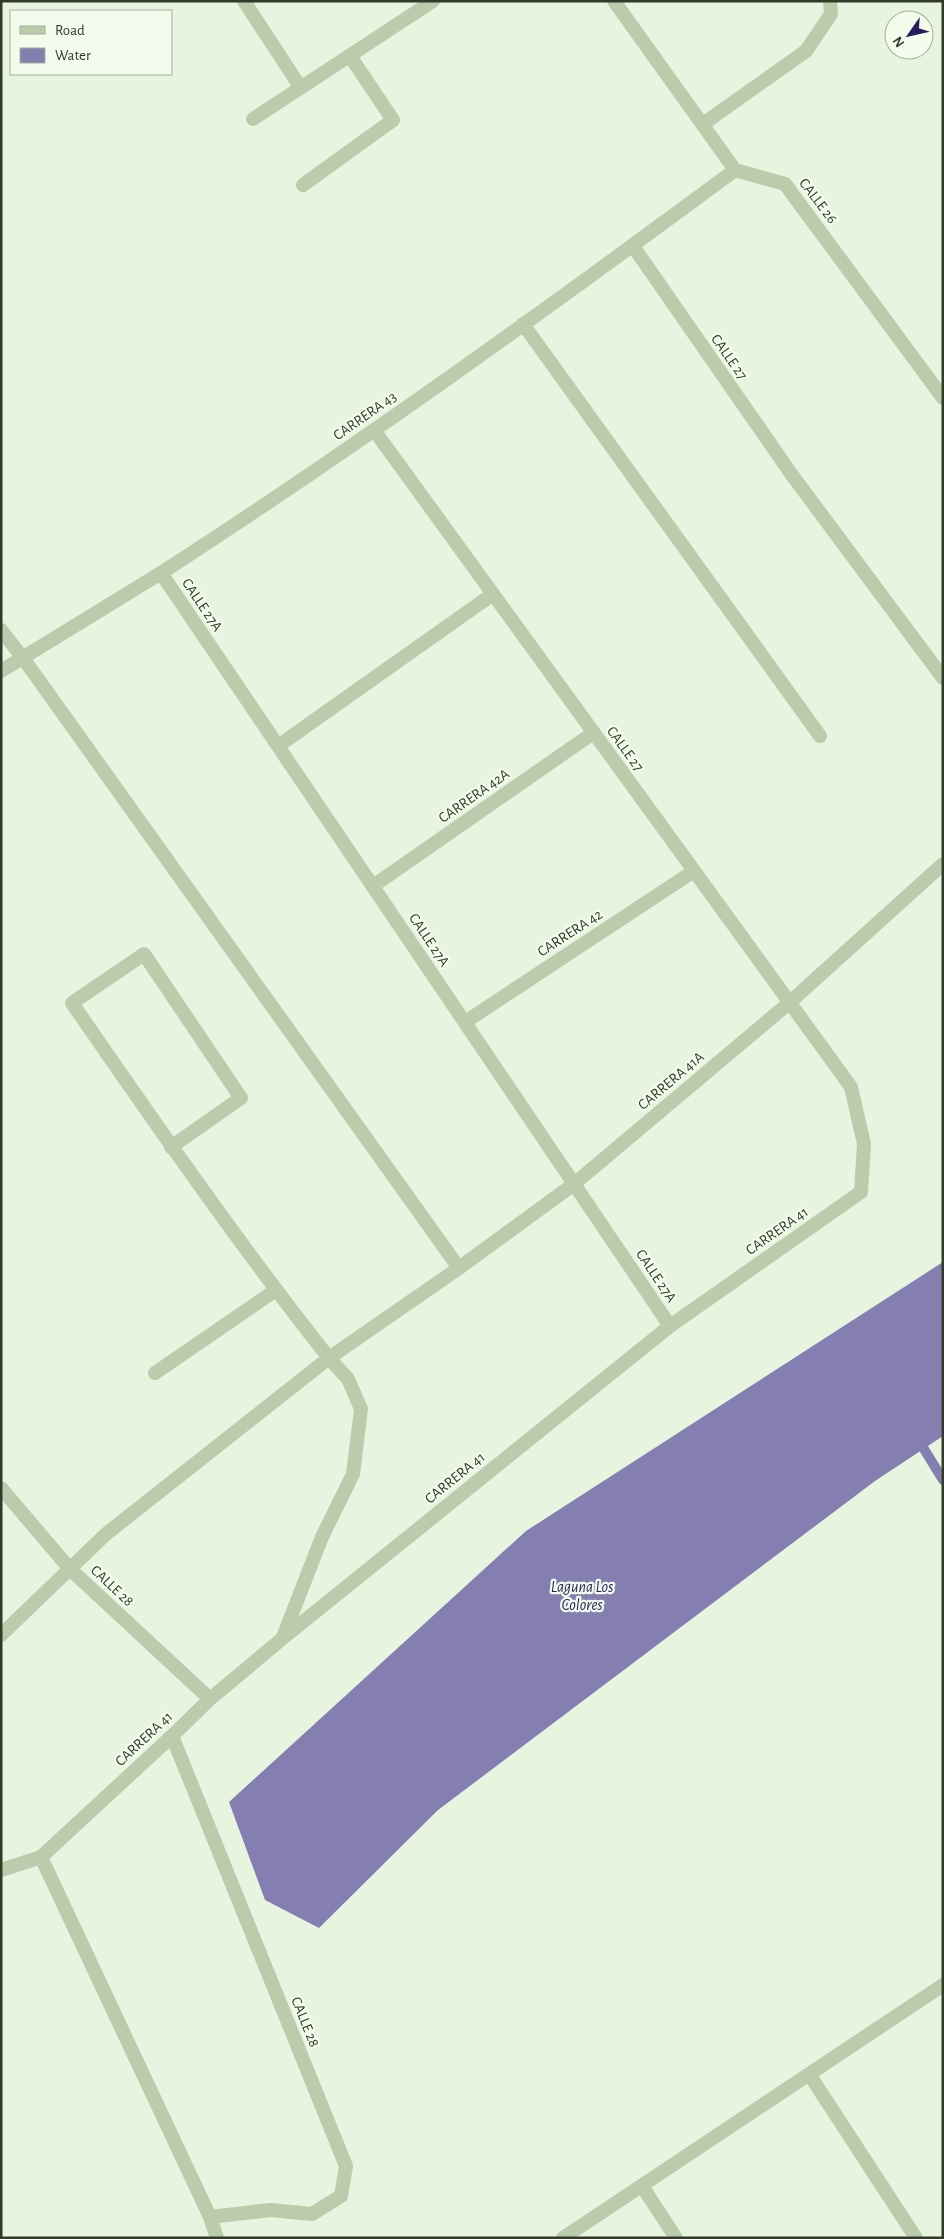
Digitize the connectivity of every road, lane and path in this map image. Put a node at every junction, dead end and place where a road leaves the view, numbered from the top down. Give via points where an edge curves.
1 (244, 1) edge
2 (614, 1) edge
3 (830, 1) edge
4 (432, 2) edge
5 (350, 56) junction
6 (301, 88) junction
7 (253, 119) dead end
8 (702, 124) junction
9 (735, 170) junction
10 (303, 185) dead end
11 (633, 246) junction
12 (523, 324) junction
13 (943, 398) edge
14 (374, 430) junction
15 (161, 573) junction
16 (493, 594) junction
17 (1, 630) edge
18 (23, 658) junction
19 (1, 671) edge
20 (943, 678) edge
21 (593, 733) junction
22 (820, 736) dead end
23 (278, 746) junction
24 (943, 864) edge
25 (694, 871) junction
26 (373, 886) junction
27 (789, 1003) junction
28 (465, 1022) junction
29 (851, 1087) joint
30 (171, 1147) junction
31 (574, 1184) junction
32 (459, 1268) junction
33 (276, 1290) junction
34 (670, 1326) junction
35 (329, 1358) junction
36 (155, 1373) dead end
37 (1, 1488) edge
38 (70, 1569) junction
39 (1, 1635) edge
40 (283, 1638) junction
41 (210, 1699) junction
42 (172, 1736) junction
43 (41, 1857) junction
44 (1, 1870) edge
45 (943, 1986) edge
46 (810, 2074) junction
47 (642, 2186) junction
48 (210, 2217) junction
49 (217, 2238) edge
50 (563, 2238) edge
51 (676, 2238) edge
52 (916, 2238) edge

1 - 6 street
2 - 8 street
3 - 8 street via 831,14 806,51
4 - 5 street
5 - 6 street
5 - 10 street via 393,120
6 - 7 street
8 - 9 street
9 - 11 street, CARRERA 43
9 - 13 street, CALLE 26 via 785,184
11 - 12 street, CARRERA 43
11 - 20 street, CALLE 27 via 792,475
12 - 14 street, CARRERA 43
12 - 22 street
14 - 15 street, CARRERA 43
14 - 16 street, CALLE 27
15 - 18 street, CARRERA 43
15 - 23 street, CALLE 27A
16 - 21 street, CALLE 27
16 - 23 street
17 - 18 street
18 - 19 street, CARRERA 43
18 - 32 street
21 - 25 street, CALLE 27
21 - 26 street, CARRERA 42A
23 - 26 street, CALLE 27A
24 - 27 street, CARRERA 41A
25 - 27 street, CALLE 27
25 - 28 street, CARRERA 42
26 - 28 street, CALLE 27A
27 - 29 street, CALLE 27
27 - 31 street, CARRERA 41A
28 - 31 street, CALLE 27A
29 - 34 street, CARRERA 41 via 864,1144 860,1192
30 - 30 street via 72,1003 144,954 241,1098
30 - 33 street
31 - 32 street, CARRERA 41A
31 - 34 street, CALLE 27A
32 - 35 street, CARRERA 41A
33 - 35 street
33 - 36 street
34 - 40 street, CARRERA 41
35 - 38 street, CARRERA 41A via 106,1534
35 - 40 street via 348,1379 361,1409 353,1474 322,1537
37 - 38 street, CALLE 28
38 - 39 street
38 - 41 street, CALLE 28
40 - 41 street, CARRERA 41
41 - 42 street, CARRERA 41
42 - 43 street, CARRERA 41
42 - 48 street, CALLE 28 via 346,2166 341,2196 312,2214 270,2210
43 - 44 street, CARRERA 41
43 - 48 street
45 - 46 street
46 - 47 street
46 - 52 street
47 - 50 street
47 - 51 street
48 - 49 street

